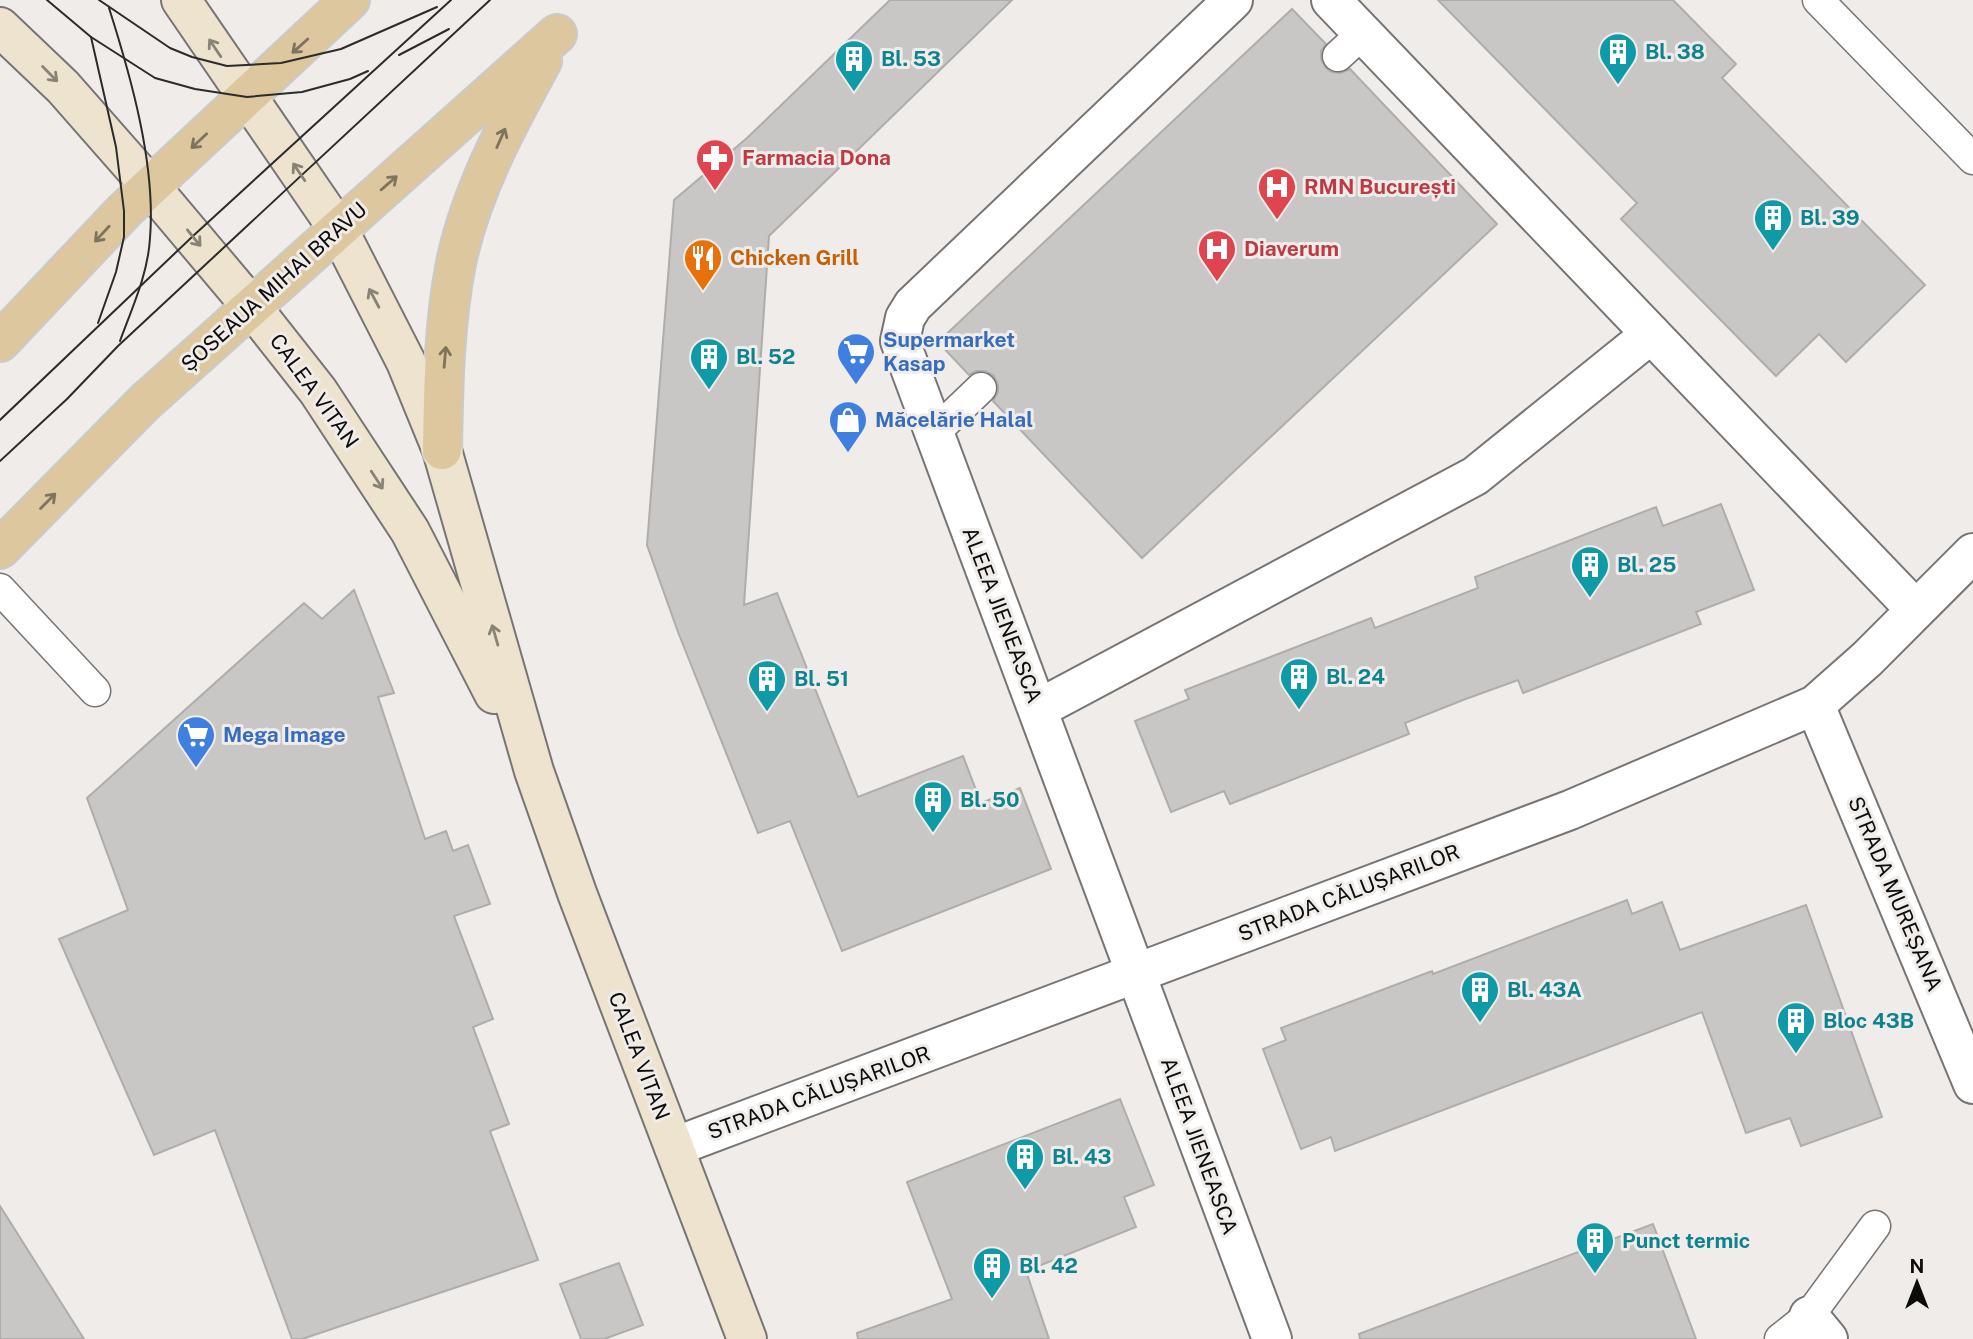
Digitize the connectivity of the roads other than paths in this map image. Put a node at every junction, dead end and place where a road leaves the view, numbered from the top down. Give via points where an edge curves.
1 (181, 0) edge
2 (350, 0) edge
3 (1233, 0) edge
4 (1331, 0) edge
5 (1818, 0) edge
6 (0, 27) edge
7 (247, 97) junction
8 (1973, 159) edge
9 (150, 186) junction
10 (338, 229) junction
11 (251, 306) junction
12 (1651, 334) junction
13 (0, 342) edge
14 (981, 388) dead end
15 (934, 433) junction
16 (442, 450) junction
17 (0, 549) edge
18 (1973, 553) edge
19 (0, 589) edge
20 (1915, 609) junction
21 (95, 691) dead end
22 (1815, 705) junction
23 (1038, 709) junction
24 (534, 771) junction
25 (1135, 975) junction
26 (1973, 1084) edge
27 (674, 1147) junction
28 (1875, 1226) dead end
29 (1806, 1331) edge
30 (747, 1339) edge
31 (1272, 1339) edge

7 -> 1 main road, CALEA VITAN
2 -> 7 main road
3 - 15 street, ALEEA JIENEASCA via 913,305 900,341
4 - 12 street via 1350,45
5 - 8 lane
6 -> 9 main road, CALEA VITAN via 63,87
7 -> 9 main road
10 -> 7 main road, CALEA VITAN
9 -> 11 main road, CALEA VITAN
9 -> 13 main road
10 - 11 main road, ȘOSEAUA MIHAI BRAVU
16 -> 10 main road, CALEA VITAN via 395,338
10 - 16 main road, ȘOSEAUA MIHAI BRAVU via 557,34 506,126 476,196 456,262 443,381
17 -> 11 main road, ȘOSEAUA MIHAI BRAVU via 145,402
11 -> 24 main road, CALEA VITAN via 318,391 410,531
12 - 20 street
12 - 23 street via 1475,476
14 - 15 lane
15 - 23 street, ALEEA JIENEASCA
24 -> 16 main road, CALEA VITAN
18 - 20 street, STRADA CĂLUȘARILOR
19 - 21 lane
20 - 22 street, STRADA CĂLUȘARILOR
22 - 25 street, STRADA CĂLUȘARILOR via 1570,810
22 - 26 street, STRADA MUREȘANA
23 - 25 street, ALEEA JIENEASCA
24 - 27 main road, CALEA VITAN
25 - 27 street, STRADA CĂLUȘARILOR
25 - 31 street, ALEEA JIENEASCA
27 - 30 main road, CALEA VITAN
28 - 29 lane

